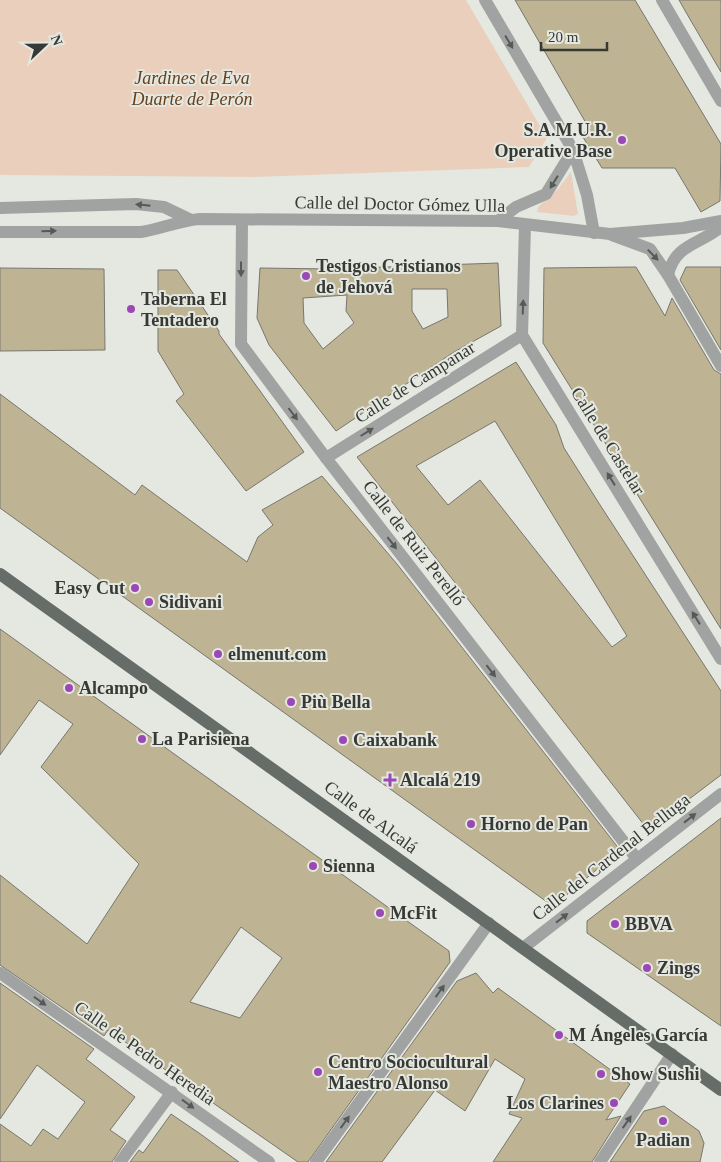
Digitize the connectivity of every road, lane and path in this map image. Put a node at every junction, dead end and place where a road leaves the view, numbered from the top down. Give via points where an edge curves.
1 (485, 0) edge
2 (662, 0) edge
3 (721, 101) edge
4 (573, 150) junction
5 (0, 208) edge
6 (189, 219) junction
7 (242, 220) junction
8 (498, 221) junction
9 (721, 221) edge
10 (526, 225) junction
11 (721, 227) edge
12 (0, 232) edge
13 (594, 233) junction
14 (610, 234) junction
15 (668, 275) junction
16 (522, 335) junction
17 (721, 366) edge
18 (326, 458) junction
19 (0, 574) edge
20 (721, 659) edge
21 (721, 794) edge
22 (637, 859) junction
23 (489, 923) junction
24 (523, 948) junction
25 (0, 973) edge
26 (672, 1054) junction
27 (721, 1090) edge
28 (172, 1092) junction
29 (120, 1162) edge
30 (270, 1162) edge
31 (316, 1162) edge
32 (600, 1162) edge

1 -> 4 street
2 - 3 street
4 -> 8 street via 546,194 516,207
4 - 13 street via 587,195
6 -> 5 street, Calle del Doctor Gómez Ulla via 164,208 136,204
6 - 7 street, Calle del Doctor Gómez Ulla
12 -> 6 street, Calle del Doctor Gómez Ulla via 141,232
7 - 8 street, Calle del Doctor Gómez Ulla
7 -> 18 street, Calle de Ruiz Perelló via 241,344
8 - 10 street, Calle del Doctor Gómez Ulla
9 - 14 street via 683,228
10 - 13 street, Calle del Doctor Gómez Ulla
16 -> 10 street
11 - 15 street via 711,236 679,252 671,262
13 - 14 street, Calle del Doctor Gómez Ulla
14 -> 15 street via 650,249
15 - 17 street
18 -> 16 street, Calle de Campanar
20 -> 16 street, Calle de Castelar
18 -> 22 street, Calle de Ruiz Perelló
19 - 23 main road, Calle de Alcalá
22 -> 21 street, Calle del Cardenal Belluga
24 -> 22 street, Calle del Cardenal Belluga
23 - 24 main road, Calle de Alcalá
31 -> 23 street
24 - 26 main road, Calle de Alcalá
25 -> 28 street, Calle de Pedro Heredia
26 - 27 main road, Calle de Alcalá
32 -> 26 street
28 - 29 street
28 -> 30 street, Calle de Pedro Heredia

